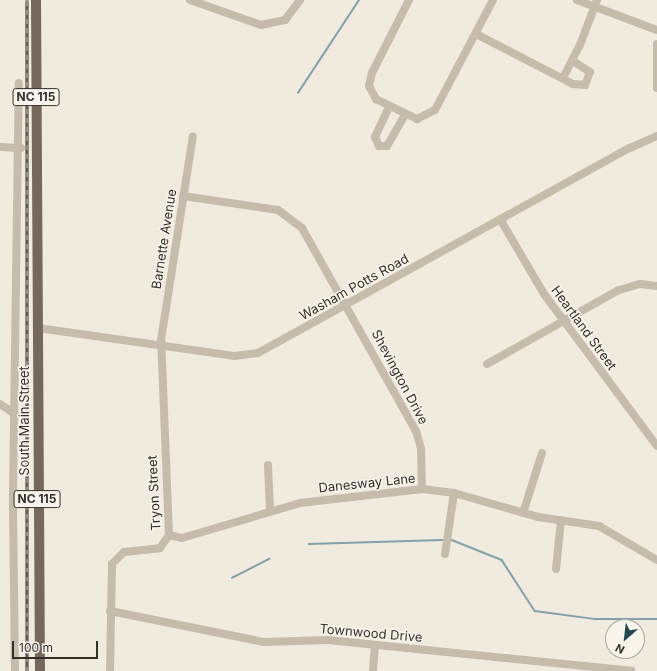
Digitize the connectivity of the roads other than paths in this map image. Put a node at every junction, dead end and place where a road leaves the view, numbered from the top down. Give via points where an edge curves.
1 (36, 0) edge
2 (190, 0) edge
3 (300, 0) edge
4 (409, 0) edge
5 (493, 0) edge
6 (577, 0) edge
7 (596, 4) edge
8 (657, 30) edge
9 (476, 34) junction
10 (657, 44) edge
11 (573, 61) junction
12 (563, 78) junction
13 (19, 83) dead end
14 (657, 88) edge
15 (389, 107) junction
16 (405, 115) junction
17 (193, 136) dead end
18 (657, 136) edge
19 (0, 147) edge
20 (20, 148) junction
21 (182, 196) junction
22 (500, 219) junction
23 (657, 286) edge
24 (346, 304) junction
25 (564, 320) junction
26 (38, 328) junction
27 (161, 345) junction
28 (487, 364) dead end
29 (0, 404) edge
30 (15, 414) junction
31 (657, 446) edge
32 (542, 452) dead end
33 (268, 465) dead end
34 (422, 489) junction
35 (454, 493) junction
36 (270, 509) junction
37 (523, 513) junction
38 (561, 520) junction
39 (169, 536) junction
40 (445, 554) dead end
41 (657, 560) edge
42 (556, 569) dead end
43 (110, 611) junction
44 (375, 645) junction
45 (14, 671) edge
46 (40, 671) edge
47 (110, 671) edge
48 (373, 671) edge
49 (631, 671) edge

1 - 26 main road, South Main Street / NC 115
2 - 3 street via 261,25 285,20
4 - 15 street via 370,79 372,94
5 - 9 street
6 - 7 street
7 - 8 street
7 - 11 street
9 - 12 street
9 - 16 street via 435,110 425,118
10 - 14 street
11 - 12 street
11 - 12 street via 587,68 588,83 581,86
13 - 20 street
15 - 16 street
15 - 16 street via 375,136 379,146 387,146
17 - 21 street, Barnette Avenue
18 - 22 street, Washam Potts Road
19 - 20 street
20 - 30 street
21 - 24 street, Shevington Drive via 286,213 305,232
21 - 27 street, Barnette Avenue
22 - 24 street, Washam Potts Road
22 - 25 street, Heartland Street via 531,274
23 - 25 street via 625,287
24 - 27 street, Washam Potts Road via 277,344 250,355
24 - 34 street, Shevington Drive via 416,431 421,449
25 - 28 street
25 - 31 street, Heartland Street
26 - 27 street, Washam Potts Road
26 - 46 main road, South Main Street / NC 115
27 - 39 street, Tryon Street
29 - 30 street
30 - 45 street
32 - 37 street
33 - 36 street
34 - 35 street, Danesway Lane
34 - 36 street, Danesway Lane via 324,499
35 - 37 street, Danesway Lane
35 - 40 street
36 - 39 street, Danesway Lane via 182,538
37 - 38 street, Danesway Lane
38 - 41 street, Danesway Lane via 604,528
38 - 42 street
39 - 43 street, Tryon Street via 160,548 129,550 115,559
43 - 44 street, Townwood Drive via 256,641 321,640
43 - 47 street, Tryon Street
44 - 48 street
44 - 49 street, Townwood Drive

